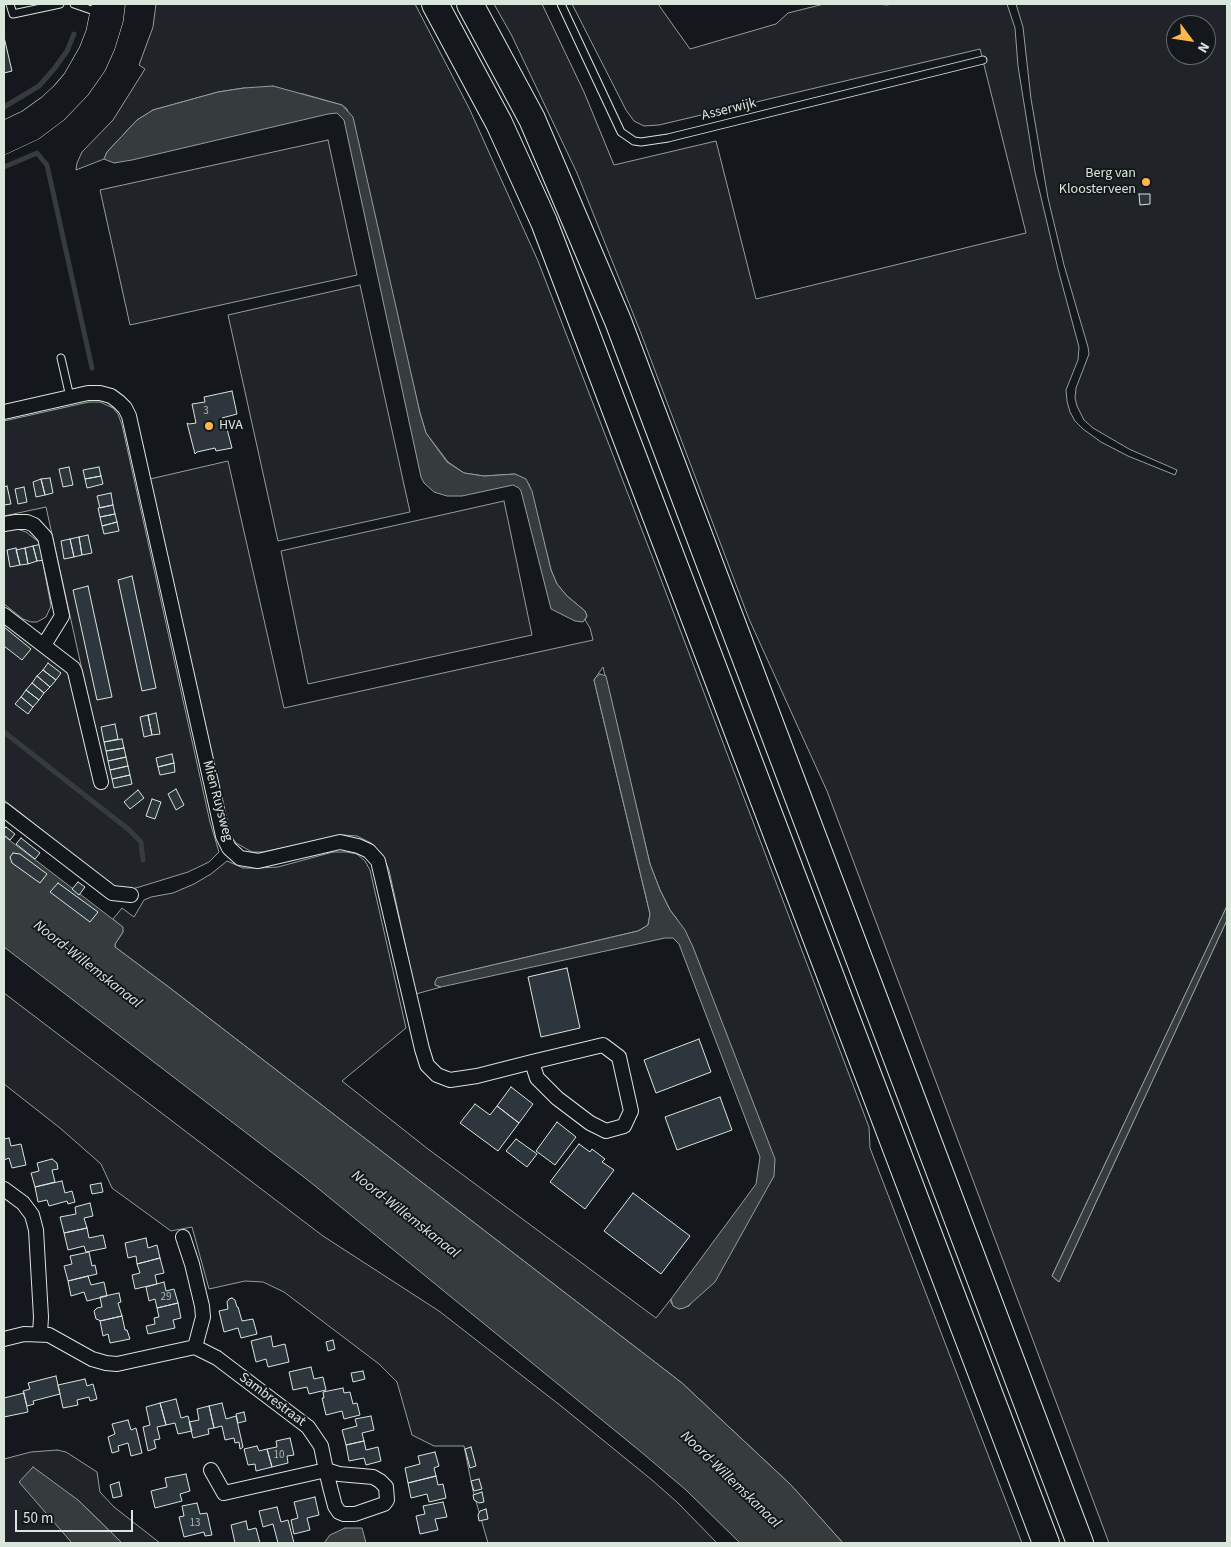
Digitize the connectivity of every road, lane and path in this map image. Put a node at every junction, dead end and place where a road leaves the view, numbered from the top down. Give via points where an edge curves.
1 (10, 4) edge
2 (60, 4) edge
3 (74, 4) edge
4 (116, 4) edge
5 (435, 4) edge
6 (470, 4) edge
7 (560, 4) edge
8 (100, 9) edge
9 (982, 60) dead end
10 (4, 130) edge
11 (4, 145) edge
12 (61, 358) dead end
13 (70, 397) junction
14 (4, 412) edge
15 (4, 524) edge
16 (4, 615) edge
17 (44, 645) junction
18 (101, 782) dead end
19 (4, 810) edge
20 (131, 895) dead end
21 (532, 1062) junction
22 (4, 1189) edge
23 (183, 1238) dead end
24 (40, 1334) junction
25 (4, 1338) edge
26 (195, 1347) junction
27 (210, 1470) dead end
28 (326, 1470) junction
29 (1046, 1543) edge
30 (1080, 1543) edge

1 - 2 lane via 13,14
3 - 8 lane
4 - 11 street via 106,46 81,89 58,113 34,131
5 - 29 highway via 499,123 544,222
6 - 30 highway via 532,119 618,321
7 - 9 lane, Asserwijk via 621,132 641,142
8 - 10 street via 88,52 60,93 27,119
12 - 13 lane
13 - 14 street, Mien Ruysweg
13 - 21 street, Mien Ruysweg via 88,393 110,396 129,416 223,836 229,848 240,858 258,861 340,842 369,851 378,861 427,1066 450,1080
15 - 17 street via 27,522 45,537 62,616
16 - 17 street
17 - 18 street via 75,672
19 - 20 street via 112,893
21 - 21 street, Mien Ruysweg via 603,1045 618,1057 631,1110 624,1126 606,1130 590,1123 537,1078
22 - 24 street via 23,1203 32,1215
23 - 26 street via 202,1306 203,1317
24 - 25 street
24 - 26 street via 92,1359 117,1364
26 - 28 street, Sambrestraat via 217,1358 308,1427 321,1446
27 - 28 street, Sambrestraat via 224,1493
28 - 28 street, Sambrestraat via 339,1512 356,1514 387,1500 386,1487 373,1477

